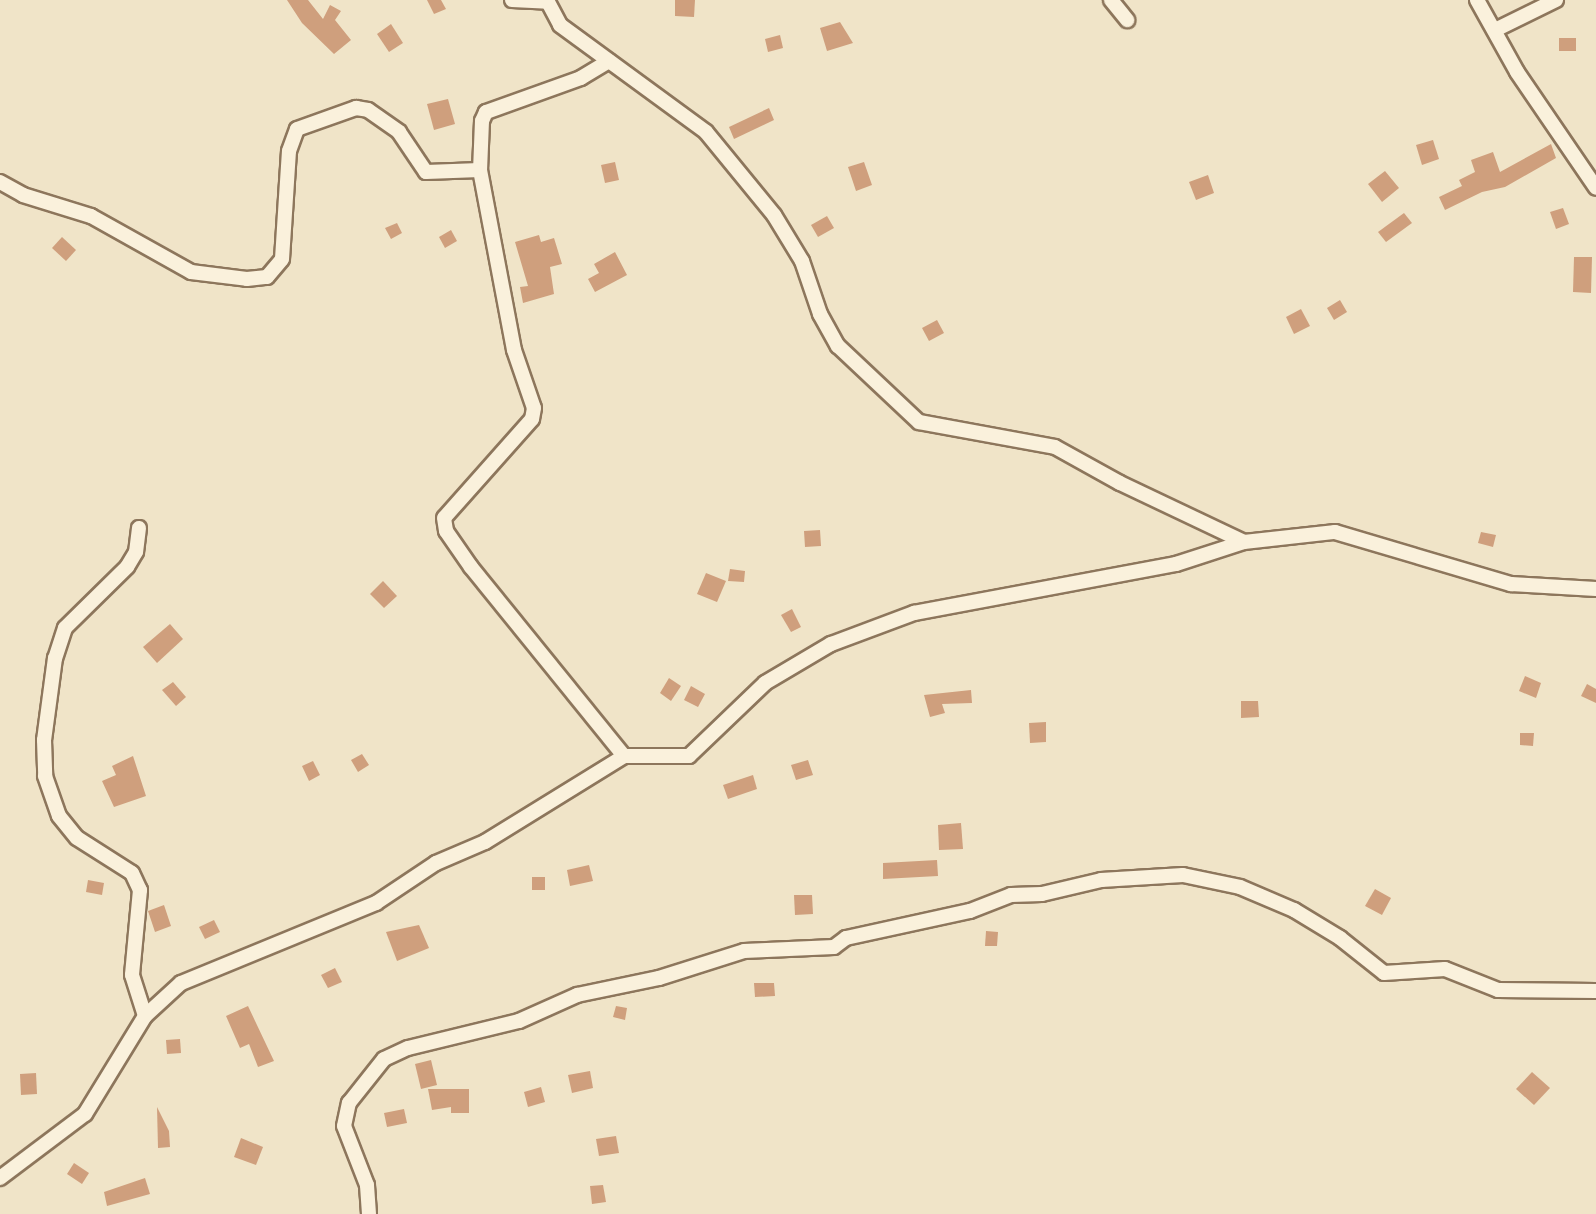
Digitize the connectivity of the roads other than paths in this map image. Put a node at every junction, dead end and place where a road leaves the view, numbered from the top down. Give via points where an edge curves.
1 (512, 0) edge
2 (1111, 0) edge
3 (1478, 0) edge
4 (1556, 0) edge
5 (542, 1) edge
6 (1127, 20) dead end
7 (1494, 30) junction
8 (609, 61) junction
9 (480, 170) junction
10 (0, 182) edge
11 (1596, 188) edge
12 (139, 528) dead end
13 (1244, 542) junction
14 (1596, 589) edge
15 (624, 756) junction
16 (1596, 991) edge
17 (145, 1016) junction
18 (0, 1178) edge
19 (369, 1214) edge

1 - 5 street
2 - 6 street
3 - 7 street
4 - 7 street
5 - 8 street via 560,25
7 - 11 street
8 - 9 street via 581,78 486,112
8 - 13 street via 706,132 774,215 795,250 838,346 919,422 1055,447
9 - 10 street via 426,172 405,138 368,110 356,108 297,129 289,151 282,259 267,277 247,279 191,272 91,216 23,195
9 - 15 street via 514,350 534,408 532,419 453,503 444,518 446,531
12 - 17 street via 136,552 127,567 65,628 55,658 44,740 45,776 59,816 77,838 132,873 140,890 132,975
13 - 14 street via 1335,532 1486,579
13 - 15 street via 1176,564 914,613 831,644 765,683 688,756
15 - 17 street via 485,842 436,863 376,903 181,983
16 - 19 street via 1498,990 1445,969 1395,976 1384,973 1294,910 1240,887 1183,875 1101,880 1042,894 1011,895 970,911 846,938 834,947 734,954 659,978 577,995 519,1021 408,1048 384,1059 349,1103 344,1126 367,1185
17 - 18 street via 85,1114

